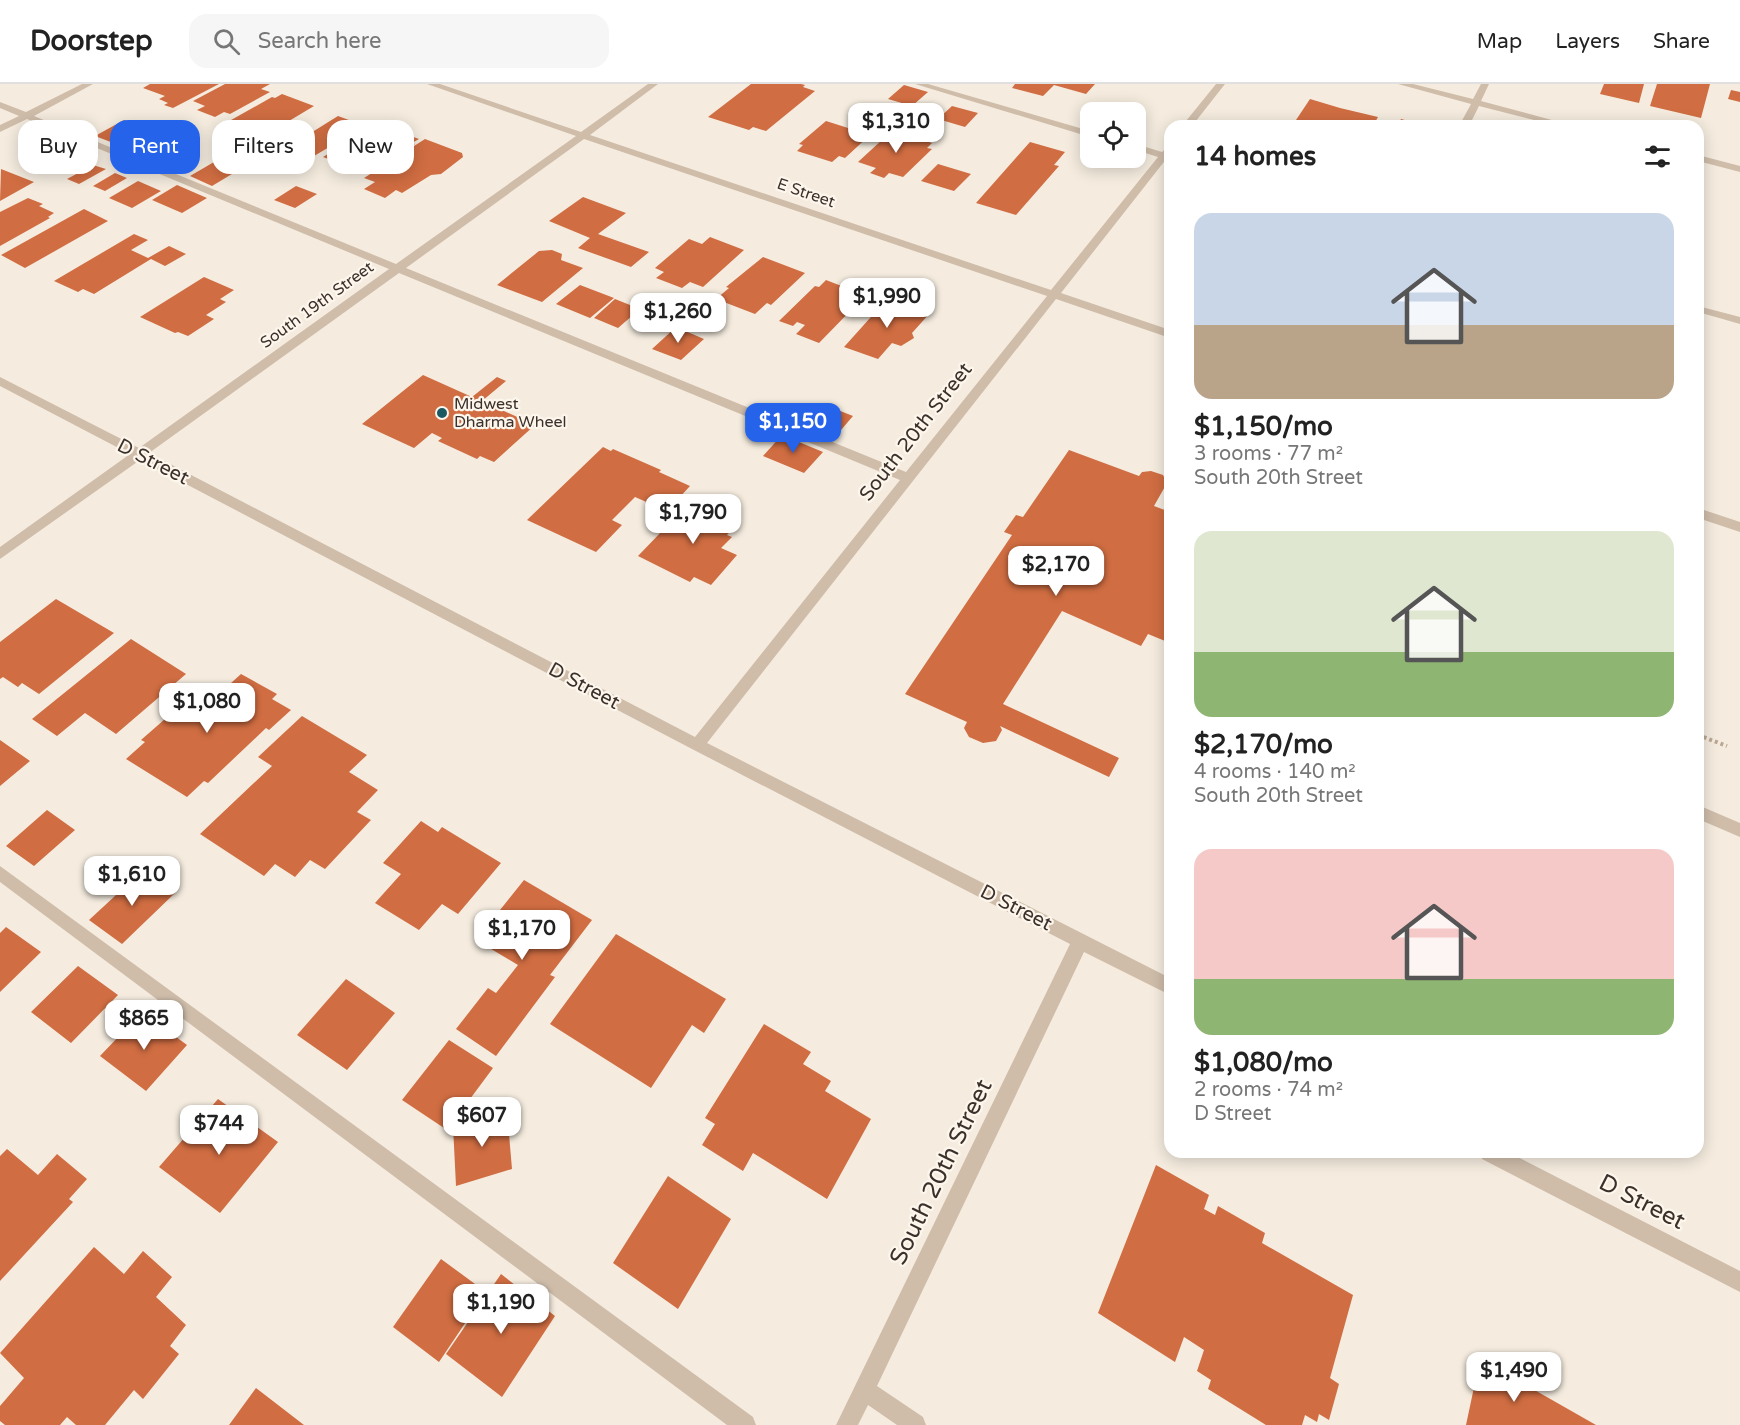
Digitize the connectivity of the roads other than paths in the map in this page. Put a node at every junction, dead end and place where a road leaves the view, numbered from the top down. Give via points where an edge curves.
1 (89, 84) edge
2 (431, 84) edge
3 (654, 84) edge
4 (919, 84) edge
5 (1221, 84) edge
6 (1402, 84) edge
7 (1485, 84) edge
8 (1476, 102) junction
9 (0, 105) edge
10 (26, 116) junction
11 (1192, 120) edge
12 (1467, 120) edge
13 (1546, 120) edge
14 (0, 129) edge
15 (1080, 131) edge
16 (583, 135) junction
17 (1146, 149) edge
18 (1164, 152) edge
19 (1164, 156) edge
20 (1704, 160) edge
21 (1740, 169) edge
22 (398, 268) junction
23 (1054, 294) junction
24 (1704, 311) edge
25 (1740, 321) edge
26 (1164, 332) edge
27 (0, 381) edge
28 (138, 454) junction
29 (908, 478) junction
30 (1704, 515) edge
31 (1740, 527) edge
32 (0, 554) edge
33 (697, 745) junction
34 (1704, 815) edge
35 (1740, 830) edge
36 (0, 873) edge
37 (1080, 940) junction
38 (1164, 984) edge
39 (1501, 1158) edge
40 (1740, 1282) edge
41 (864, 1390) junction
42 (745, 1425) edge
43 (847, 1425) edge
44 (915, 1425) edge

1 - 10 street
2 - 16 street, E Street
3 - 16 street, South 19th Street
4 - 15 street
5 - 11 street
6 - 8 street
7 - 8 street
8 - 12 street
8 - 13 street
9 - 10 street
10 - 14 street
10 - 22 street
16 - 22 street, South 19th Street
16 - 23 street, E Street
17 - 18 street
19 - 23 street, South 20th Street
20 - 21 street
22 - 28 street, South 19th Street
22 - 29 street
23 - 26 street, E Street
23 - 29 street, South 20th Street
24 - 25 street
27 - 28 street, D Street
28 - 32 street, South 19th Street
28 - 33 street, D Street
29 - 33 street, South 20th Street
30 - 31 street
33 - 37 street, D Street
34 - 35 street
36 - 42 street
37 - 38 street, D Street
37 - 41 street, South 20th Street
39 - 40 street, D Street
41 - 43 street, South 20th Street
41 - 44 street

